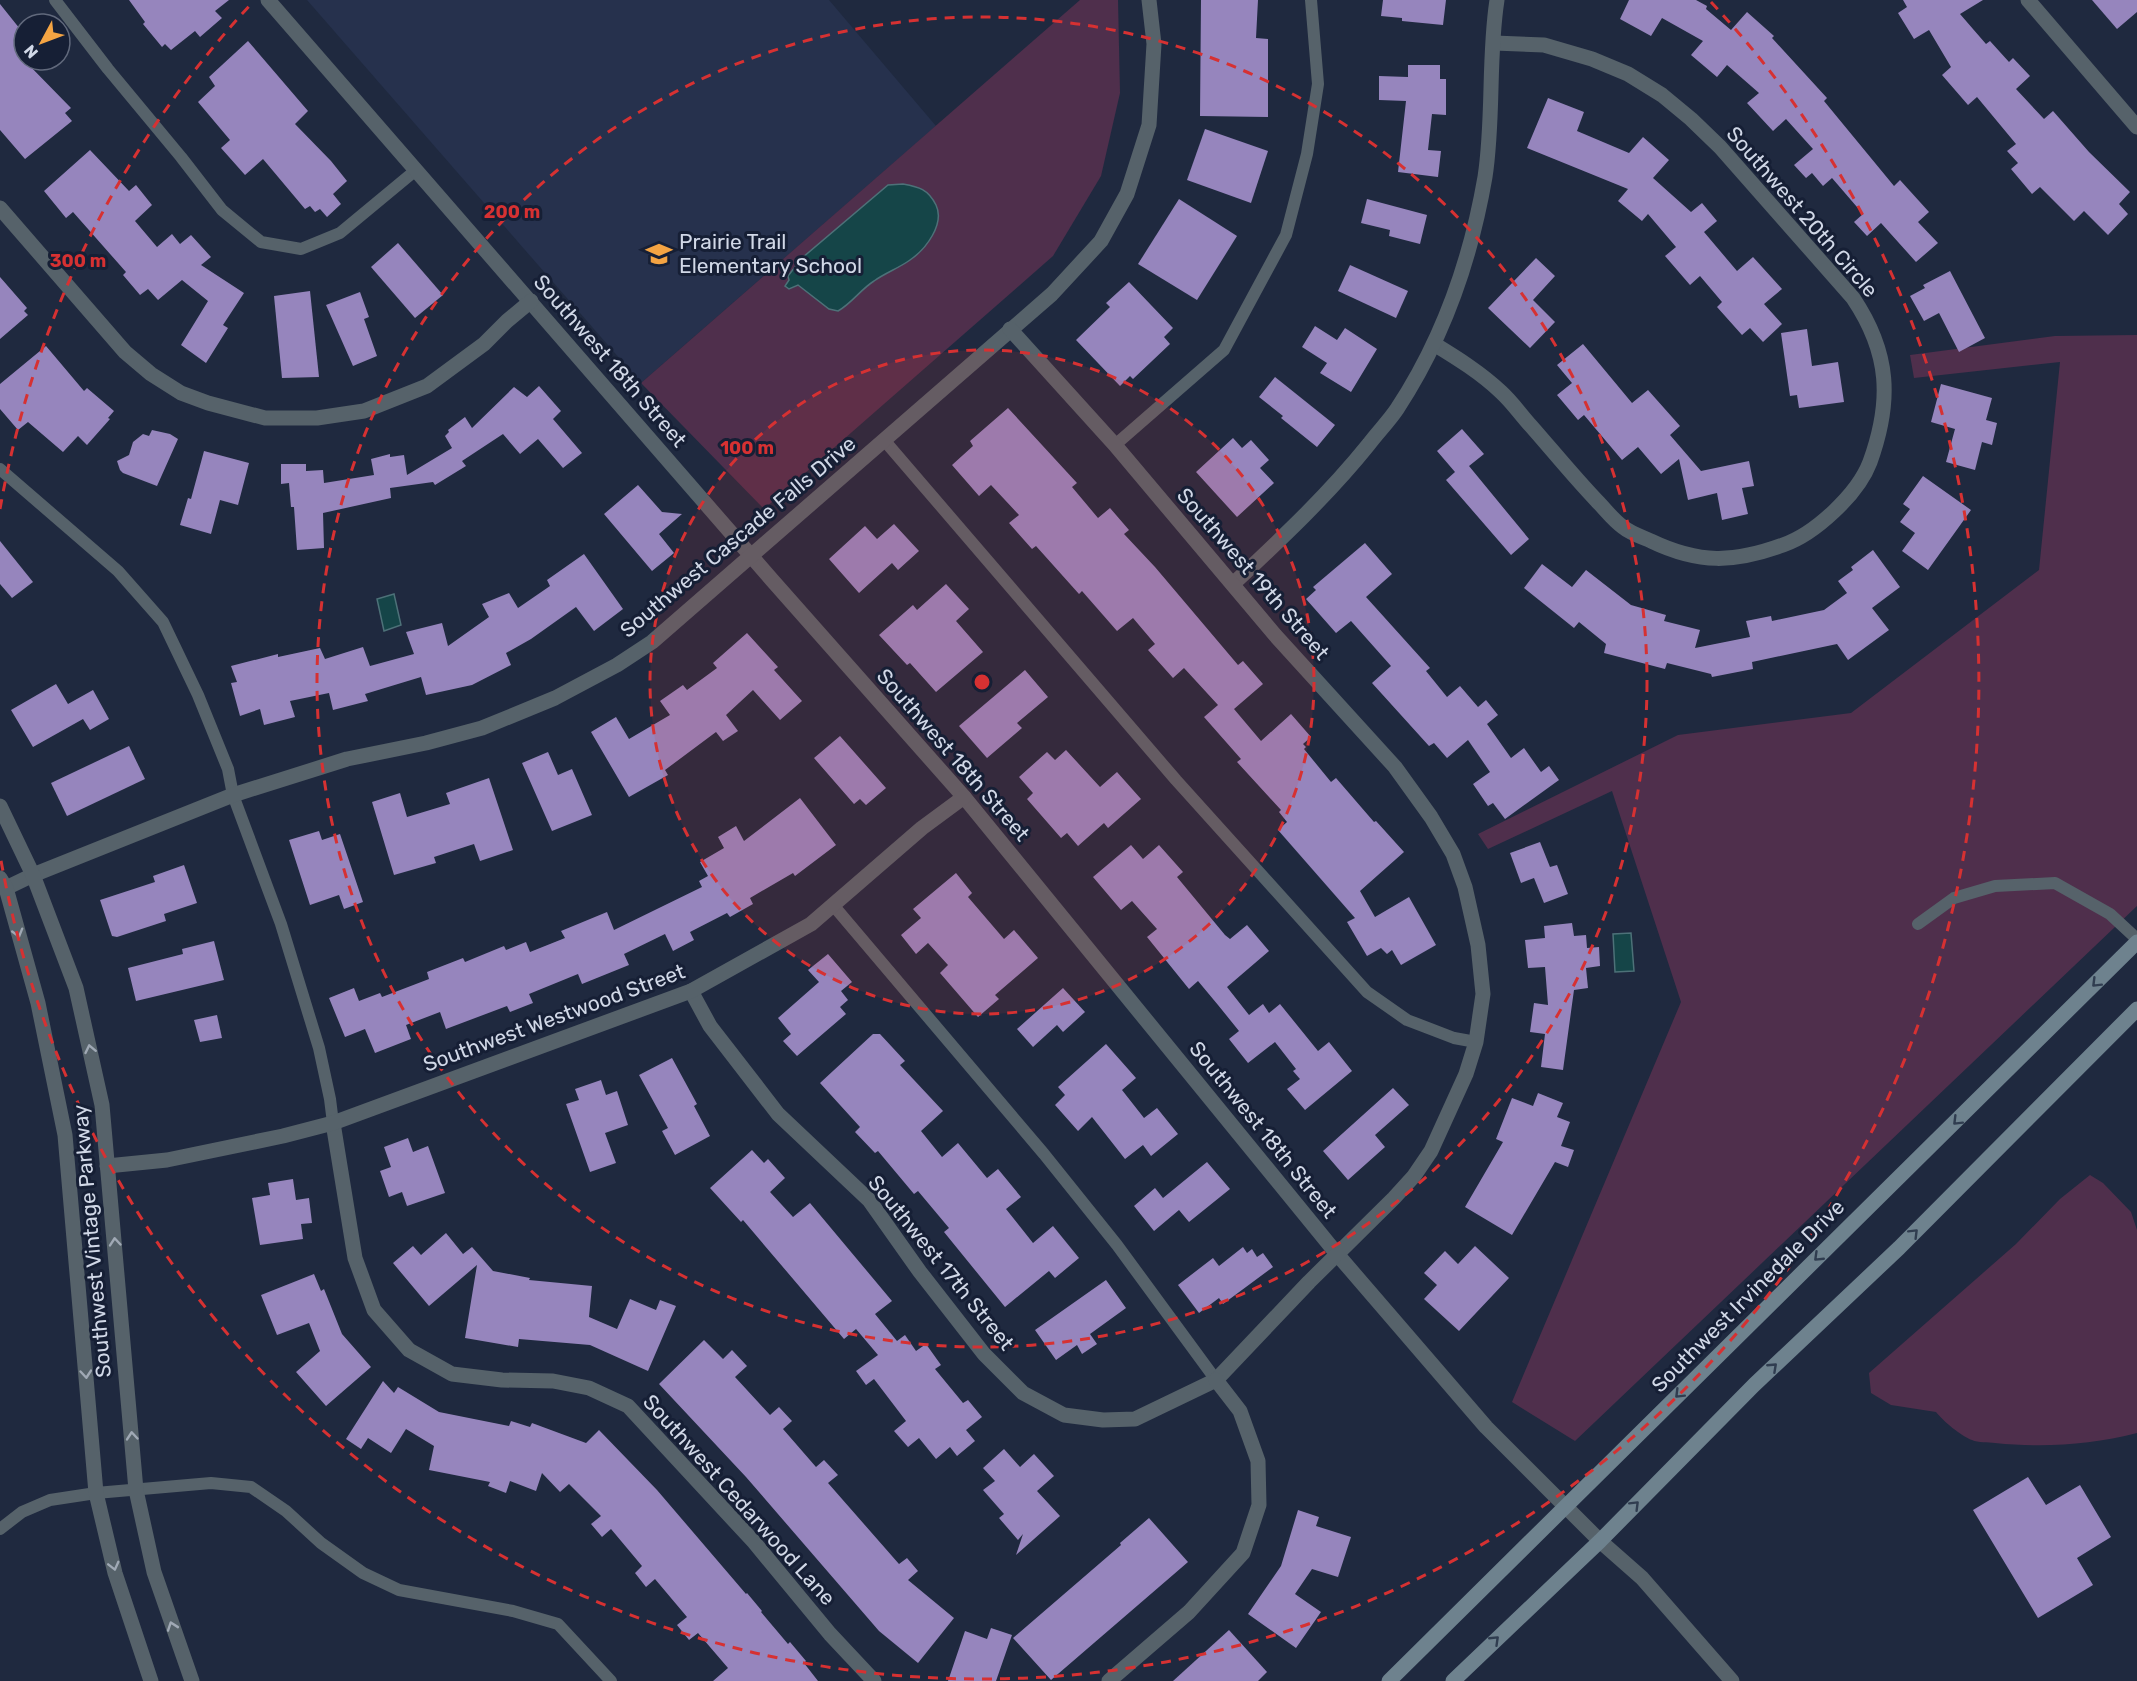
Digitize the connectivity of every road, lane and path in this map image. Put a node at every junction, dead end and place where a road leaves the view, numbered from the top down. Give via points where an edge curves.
1 (56, 0) edge
2 (268, 0) edge
3 (1149, 0) edge
4 (1311, 0) edge
5 (1497, 0) edge
6 (2028, 0) edge
7 (1494, 43) junction
8 (2137, 127) edge
9 (416, 170) junction
10 (0, 208) edge
11 (531, 301) junction
12 (1010, 329) junction
13 (1434, 344) junction
14 (884, 440) junction
15 (1115, 446) junction
16 (0, 469) edge
17 (750, 555) junction
18 (1233, 584) junction
19 (232, 795) junction
20 (964, 797) junction
21 (0, 806) edge
22 (33, 875) junction
23 (3, 883) edge
24 (833, 905) junction
25 (1918, 924) dead end
26 (2137, 940) edge
27 (692, 991) junction
28 (2137, 1009) edge
29 (1476, 1042) junction
30 (333, 1123) junction
31 (107, 1166) junction
32 (1337, 1254) junction
33 (1216, 1380) junction
34 (136, 1490) junction
35 (96, 1493) junction
36 (1565, 1506) junction
37 (1, 1525) edge
38 (1600, 1541) junction
39 (151, 1681) edge
40 (192, 1681) edge
41 (611, 1681) edge
42 (874, 1681) edge
43 (1109, 1681) edge
44 (1389, 1681) edge
45 (1453, 1681) edge
46 (1732, 1681) edge

1 - 9 lane via 222,210 261,242 301,249 340,233
2 - 9 street, Southwest 18th Street
3 - 12 street, Southwest Cascade Falls Drive via 1154,45 1149,125 1127,194 1101,241 1052,294
4 - 15 lane via 1318,84 1307,154 1286,235 1224,350
5 - 7 street
6 - 8 street
7 - 13 street via 1485,175 1452,302
7 - 13 street, Southwest 20th Circle via 1544,45 1592,58 1628,74 1662,95 1720,147 1868,320 1884,374 1885,399 1879,436 1868,467 1850,494 1817,526 1760,554 1722,560 1684,555 1623,528 1502,392
9 - 11 street, Southwest 18th Street
10 - 11 street via 125,352 151,374 181,393 265,418 317,418 364,411 427,386 484,344
11 - 17 street, Southwest 18th Street
12 - 14 street, Southwest Cascade Falls Drive
12 - 15 street, Southwest 19th Street
13 - 18 street via 1397,409 1326,495
14 - 17 street, Southwest Cascade Falls Drive
14 - 29 lane via 1176,780 1367,992 1407,1020
15 - 18 street, Southwest 19th Street
16 - 19 lane via 118,571 163,622 228,770
17 - 19 street, Southwest Cascade Falls Drive via 652,642 555,698 482,728 347,759
17 - 20 street, Southwest 18th Street
18 - 29 street, Southwest 19th Street via 1395,767 1453,854 1478,945 1483,994
19 - 22 street, Southwest Cascade Falls Drive
19 - 30 lane via 280,924 319,1048
20 - 24 street, Southwest Westwood Street
20 - 32 street, Southwest 18th Street
21 - 22 street, Southwest Vintage Parkway
22 - 23 street, Southwest Cascade Falls Drive
31 -> 22 street, Southwest Vintage Parkway via 102,1105 76,988
23 -> 35 street, Southwest Vintage Parkway via 38,1002 65,1135
24 - 27 street, Southwest Westwood Street via 811,924
24 - 33 lane via 1117,1245
25 - 26 lane via 1954,898 1995,886 2055,883 2110,914
26 -> 36 main road, Southwest Irvinedale Drive
27 - 30 street, Southwest Westwood Street
27 - 33 street, Southwest 17th Street via 710,1026 778,1114 869,1200 977,1345 1023,1393 1064,1415 1135,1419
38 -> 28 main road
29 - 32 street, Southwest 19th Street via 1431,1151 1394,1198
30 - 31 street, Southwest Westwood Street via 167,1160
30 - 42 street, Southwest Cedarwood Lane via 355,1258 374,1310 409,1350 452,1374 553,1381 589,1388 628,1406 754,1542
34 -> 31 street, Southwest Vintage Parkway
32 - 33 street, Southwest 19th Street
32 - 36 street, Southwest 18th Street via 1486,1427
33 - 43 street via 1240,1411 1258,1461 1259,1505 1243,1553 1189,1612
34 - 35 lane
40 -> 34 street, Southwest Vintage Parkway via 154,1572
34 - 41 lane via 211,1483 251,1487 363,1573 399,1590 513,1611 558,1624
35 - 37 lane via 50,1500
35 -> 39 street, Southwest Vintage Parkway via 115,1573
36 - 38 street, Southwest 18th Street
36 - 44 main road, Southwest Irvinedale Drive
45 -> 38 main road
38 - 46 street, Southwest 18th Street via 1642,1578

